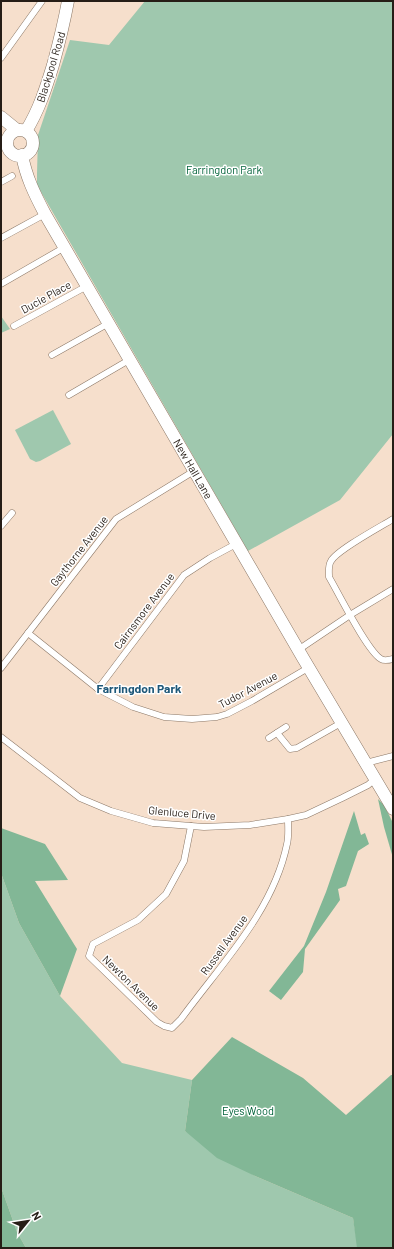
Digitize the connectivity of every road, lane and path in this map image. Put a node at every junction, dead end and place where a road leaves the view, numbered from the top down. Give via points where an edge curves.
1 (42, 1) edge
2 (68, 1) edge
3 (1, 58) edge
4 (1, 117) edge
5 (10, 135) edge
6 (22, 155) junction
7 (12, 176) dead end
8 (1, 182) edge
9 (45, 214) junction
10 (1, 238) edge
11 (65, 247) junction
12 (1, 284) edge
13 (87, 286) junction
14 (109, 323) junction
15 (14, 326) dead end
16 (52, 355) dead end
17 (129, 360) junction
18 (69, 395) dead end
19 (194, 471) junction
20 (12, 514) dead end
21 (393, 519) edge
22 (1, 526) edge
23 (236, 544) junction
24 (393, 589) edge
25 (350, 615) junction
26 (28, 633) junction
27 (298, 650) junction
28 (393, 659) edge
29 (1, 668) edge
30 (308, 668) junction
31 (98, 689) junction
32 (341, 723) junction
33 (286, 727) dead end
34 (277, 733) junction
35 (1, 738) edge
36 (269, 738) dead end
37 (393, 756) edge
38 (366, 763) junction
39 (375, 779) junction
40 (393, 809) edge
41 (288, 819) junction
42 (192, 826) junction
43 (172, 1028) joint

1 - 3 street
2 - 5 highway, Blackpool Road via 61,37 34,119
4 - 5 highway
5 - 6 highway via 12,154
5 - 6 highway via 32,138 29,152
6 - 9 highway, New Hall Lane via 32,190
7 - 8 street
9 - 10 street
9 - 11 highway, New Hall Lane
11 - 12 street
11 - 13 highway, New Hall Lane
13 - 14 highway, New Hall Lane
13 - 15 street, Ducie Place
14 - 16 street
14 - 17 highway, New Hall Lane
17 - 18 street
17 - 19 highway, New Hall Lane
19 - 23 highway, New Hall Lane
19 - 26 street, Gaythorne Avenue via 116,519
20 - 22 street
21 - 25 street via 339,552 331,560 329,576
23 - 27 highway, New Hall Lane
23 - 31 street, Cairnsmore Avenue via 184,575
24 - 25 street
25 - 27 street
25 - 28 street via 370,648 381,659
26 - 29 street, Gaythorne Avenue
26 - 31 street, Tudor Avenue
27 - 30 highway, New Hall Lane
30 - 31 street, Tudor Avenue via 252,701 217,717 164,717 133,707
30 - 32 highway, New Hall Lane
32 - 34 street via 297,748 290,749
32 - 38 highway, New Hall Lane
33 - 34 street
34 - 36 street
35 - 42 street, Glenluce Drive via 80,798 110,811 153,823
37 - 38 street
38 - 39 highway, New Hall Lane
39 - 40 highway, New Hall Lane
39 - 41 street, Glenluce Drive via 368,785 306,815
41 - 42 street, Glenluce Drive via 250,825
41 - 43 street, Russell Avenue via 288,842 268,896 244,937
42 - 43 street, Newton Avenue via 184,861 166,894 138,920 93,944 89,956 157,1022

